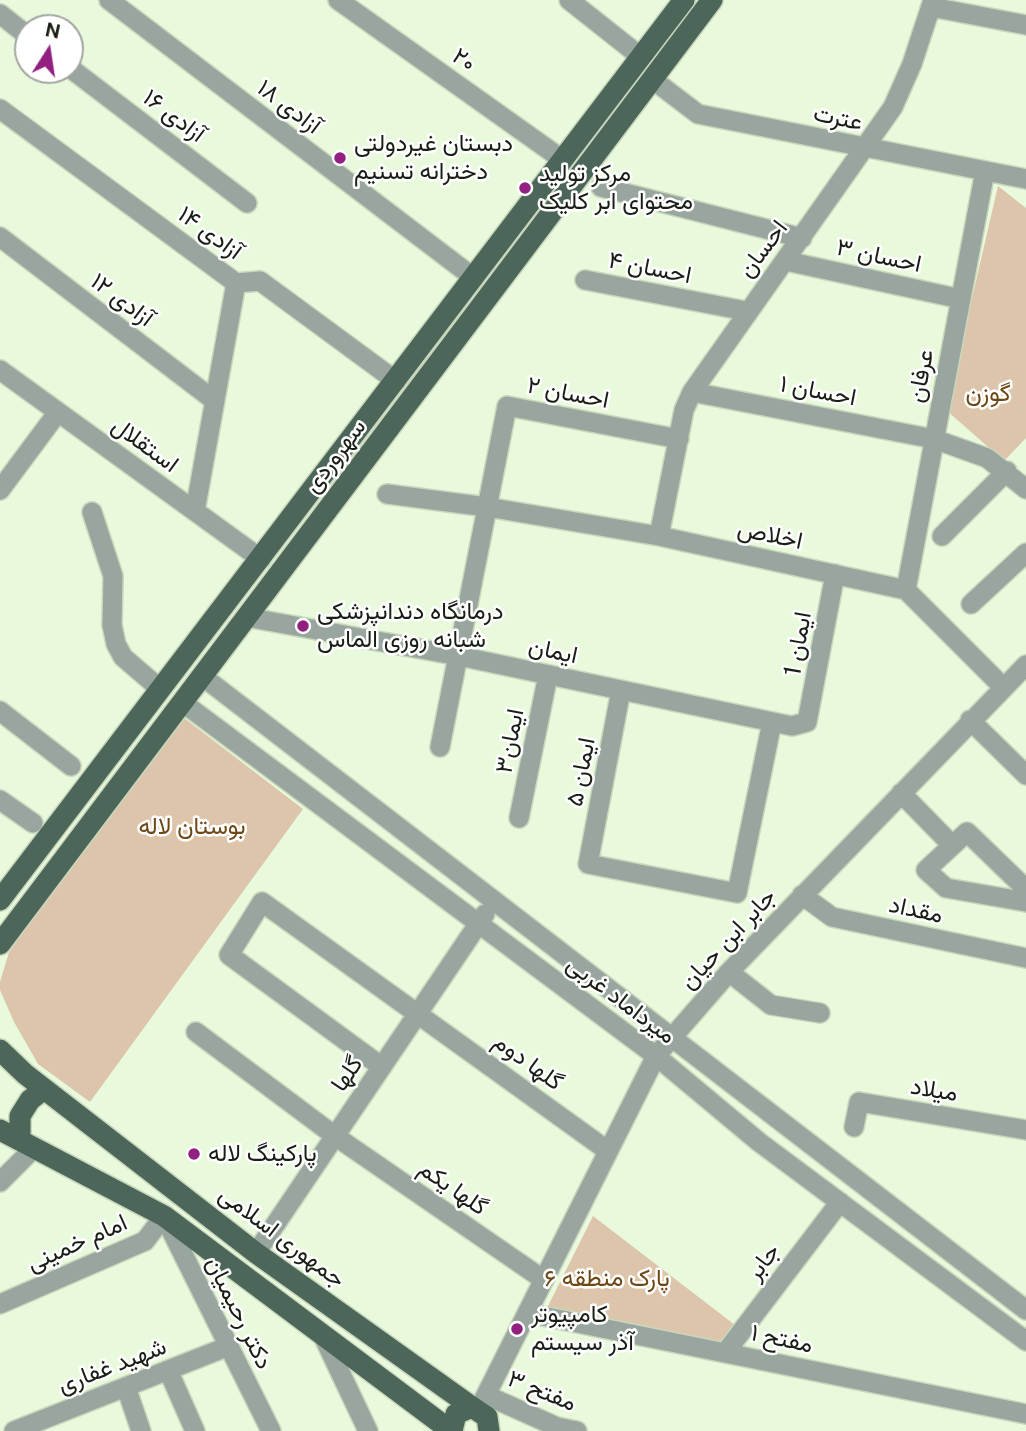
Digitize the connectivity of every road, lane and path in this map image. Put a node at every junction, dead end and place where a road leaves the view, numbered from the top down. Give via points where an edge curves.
1 (109, 0) edge
2 (338, 0) edge
3 (569, 0) edge
4 (684, 0) edge
5 (712, 0) edge
6 (932, 4) edge
7 (0, 14) edge
8 (14, 25) edge
9 (1026, 25) edge
10 (641, 57) junction
11 (84, 79) edge
12 (652, 79) junction
13 (0, 109) edge
14 (864, 149) junction
15 (563, 160) junction
16 (985, 171) junction
17 (1026, 179) edge
18 (601, 187) dead end
19 (247, 203) dead end
20 (0, 237) edge
21 (802, 238) junction
22 (786, 261) junction
23 (474, 278) junction
24 (585, 281) dead end
25 (236, 283) junction
26 (961, 299) junction
27 (746, 311) junction
28 (0, 370) edge
29 (396, 381) junction
30 (692, 392) junction
31 (215, 401) junction
32 (58, 412) junction
33 (679, 439) junction
34 (934, 439) junction
35 (1007, 471) junction
36 (1026, 489) edge
37 (0, 490) edge
38 (387, 494) dead end
39 (487, 507) junction
40 (195, 511) junction
41 (92, 512) dead end
42 (659, 536) junction
43 (942, 536) dead end
44 (1026, 553) edge
45 (261, 559) junction
46 (835, 574) junction
47 (906, 590) junction
48 (971, 604) dead end
49 (246, 617) junction
50 (459, 656) junction
51 (1026, 665) edge
52 (548, 675) junction
53 (202, 676) junction
54 (1003, 687) junction
55 (159, 688) junction
56 (621, 690) junction
57 (182, 702) junction
58 (0, 711) edge
59 (970, 720) junction
60 (772, 722) junction
61 (807, 722) joint
62 (440, 747) dead end
63 (71, 766) dead end
64 (1026, 775) edge
65 (901, 793) junction
66 (0, 800) edge
67 (62, 818) junction
68 (519, 818) dead end
69 (33, 823) dead end
70 (83, 834) junction
71 (951, 844) junction
72 (1026, 889) edge
73 (802, 895) junction
74 (0, 900) edge
75 (495, 900) junction
76 (1026, 902) edge
77 (479, 923) junction
78 (0, 944) edge
79 (1026, 958) edge
80 (729, 972) junction
81 (418, 1013) junction
82 (820, 1013) dead end
83 (196, 1032) dead end
84 (673, 1037) junction
85 (0, 1050) edge
86 (656, 1056) junction
87 (382, 1067) junction
88 (44, 1089) junction
89 (854, 1127) dead end
90 (0, 1130) edge
91 (1026, 1130) edge
92 (335, 1136) junction
93 (27, 1144) junction
94 (608, 1151) junction
95 (0, 1182) edge
96 (840, 1202) junction
97 (164, 1216) junction
98 (256, 1252) junction
99 (544, 1280) junction
100 (0, 1304) edge
101 (1026, 1310) edge
102 (528, 1312) junction
103 (322, 1333) junction
104 (1026, 1341) edge
105 (229, 1346) junction
106 (724, 1353) junction
107 (168, 1370) junction
108 (125, 1387) junction
109 (480, 1404) junction
110 (1026, 1414) edge
111 (490, 1430) edge
112 (14, 1431) edge
113 (141, 1431) edge
114 (195, 1431) edge
115 (271, 1431) edge
116 (368, 1431) edge
117 (452, 1431) edge
118 (577, 1431) edge

1 - 23 street, آزادی ۱۸
2 - 15 street, ۲۰
3 - 10 street
4 - 10 main road, سهروردی
5 - 12 main road, سهروردی
6 - 9 street
6 - 14 street, احسان via 892,107
7 - 8 street
10 - 15 main road, سهروردی
11 - 19 street, آزادی ۱۶
12 - 14 street, عترت via 698,114
12 - 49 main road, سهروردی
13 - 25 street, آزادی ۱۴
14 - 16 street, عترت
14 - 21 street, احسان
15 - 23 main road, سهروردی
16 - 17 street, عترت
16 - 26 street, عرفان
18 - 21 street
20 - 31 street, آزادی ۱۲
21 - 22 street, احسان
22 - 26 street, احسان ۳
22 - 27 street, احسان
23 - 29 main road, سهروردی
24 - 27 street, احسان ۴
25 - 29 street, آزادی ۱۴ via 260,281
25 - 31 street
26 - 34 street, عرفان
27 - 30 street, احسان
28 - 32 street, استقلال
29 - 45 main road, سهروردی
30 - 33 street, احسان
30 - 34 street, احسان ۱
31 - 40 street
32 - 37 street
32 - 40 street, استقلال
33 - 39 street, احسان ۲ via 507,406
33 - 42 street, احسان
34 - 35 street, احسان ۱ via 987,458
34 - 47 street, عرفان
35 - 36 street, احسان ۱
35 - 43 street
38 - 39 street, اخلاص
39 - 42 street, اخلاص
39 - 50 street
40 - 45 street, استقلال
41 - 55 street via 113,576 116,644 123,657
42 - 46 street, اخلاص
44 - 48 street
45 - 55 main road, سهروردی
46 - 47 street, اخلاص
46 - 61 street, ایمان 1
47 - 54 street
49 - 50 street, ایمان
49 - 53 main road, سهروردی
50 - 52 street, ایمان
50 - 62 street
51 - 54 street, جابر ابن حیان
52 - 56 street, ایمان
52 - 68 street, ایمان۳
53 - 57 main road, سهروردی
53 - 75 street, میرداماد غربی
54 - 59 street, جابر ابن حیان
55 - 67 main road, سهروردی
56 - 60 street, ایمان
56 - 60 street, ایمان ۵ via 588,864 737,893
57 - 70 main road, سهروردی
57 - 77 street, میرداماد غربی
58 - 63 street
59 - 64 street
59 - 65 street, جابر ابن حیان
60 - 61 street, ایمان via 792,726
65 - 71 street
65 - 73 street, جابر ابن حیان
66 - 69 street
67 - 70 main road
67 - 74 main road, سهروردی
70 - 78 main road, سهروردی
71 - 72 street via 967,832
71 - 76 street via 926,870 946,888
73 - 79 street, مقداد via 832,917
73 - 80 street, جابر ابن حیان
75 - 77 street, گلها
75 - 84 street, میرداماد غربی
77 - 81 street, گلها
77 - 86 street, میرداماد غربی
80 - 82 street via 771,1005
80 - 84 street, جابر ابن حیان
81 - 87 street, گلها
81 - 87 street, گلها دوم via 262,902 229,955
81 - 94 street, گلها دوم
83 - 92 street, گلها یکم
84 - 86 street, جابر ابن حیان
84 - 101 street, میرداماد غربی
85 - 88 main road, جمهوری اسلامی
86 - 94 street, جابر ابن حیان
86 - 96 street, میرداماد غربی
87 - 92 street, گلها
88 - 93 main road via 20,1116
88 - 98 main road, جمهوری اسلامی
89 - 91 street, میلاد via 859,1102
90 - 93 main road
92 - 98 street, گلها
92 - 99 street, گلها یکم
93 - 95 street
93 - 97 main road
94 - 99 street, جابر ابن حیان
96 - 104 street, میرداماد غربی
96 - 106 street, جابر
97 - 100 street, امام خمینی via 145,1241
97 - 103 main road
97 - 105 street, دکتر رحیمیان
98 - 109 main road, جمهوری اسلامی
99 - 102 street, جابر ابن حیان
102 - 106 street, مفتح ۱
102 - 109 street, جابر ابن حیان
103 - 116 street
103 - 117 main road
105 - 107 street, شهید غفاری
105 - 115 street, دکتر رحیمیان
106 - 110 street, مفتح ۱
107 - 108 street, شهید غفاری
107 - 114 street
108 - 112 street, شهید غفاری
108 - 113 street
109 - 111 main road
109 - 117 main road via 456,1414
109 - 118 street, مفتح ۳

